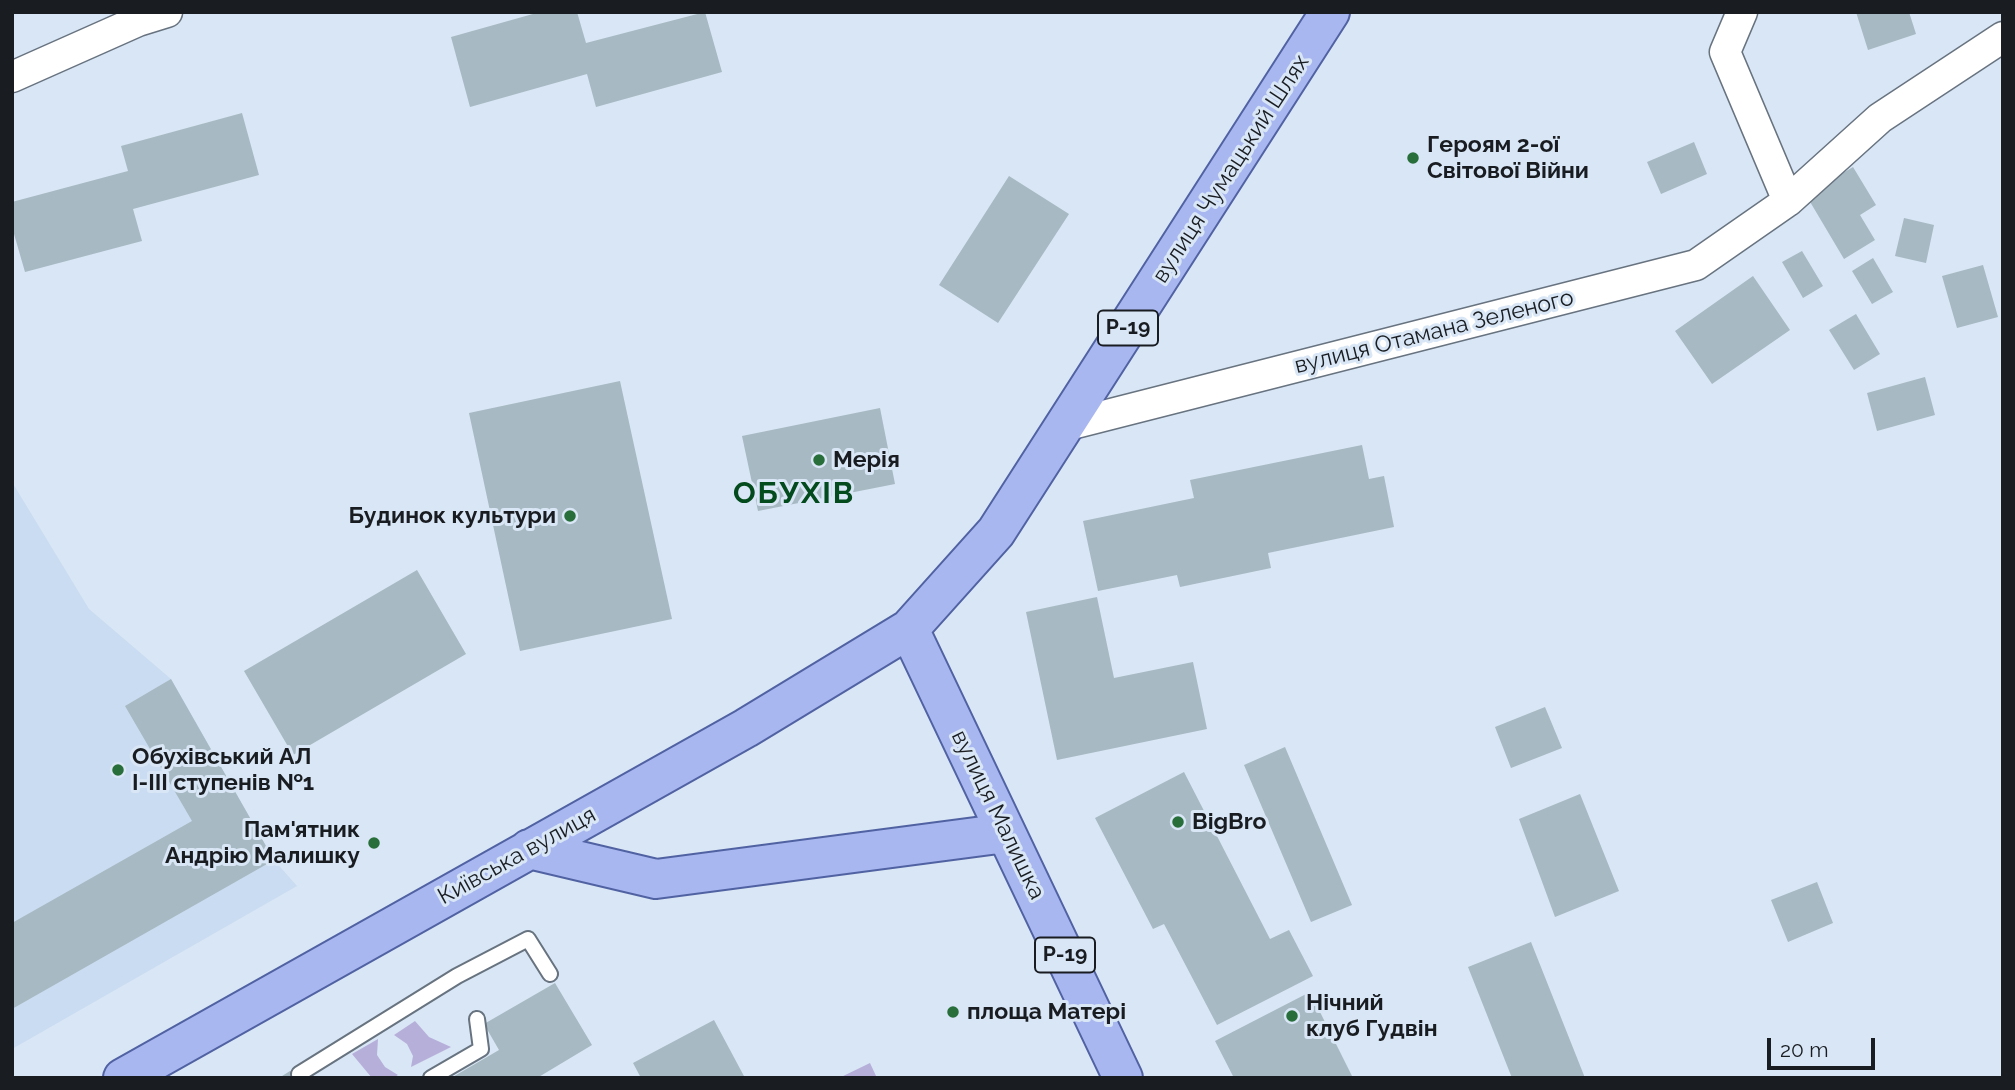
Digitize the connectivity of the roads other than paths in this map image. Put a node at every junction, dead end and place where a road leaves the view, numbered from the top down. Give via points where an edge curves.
1 (167, 12) edge
2 (1330, 12) edge
3 (1742, 12) edge
4 (2003, 37) edge
5 (12, 77) edge
6 (1788, 201) junction
7 (1064, 426) junction
8 (909, 629) junction
9 (1006, 833) junction
10 (528, 849) junction
11 (550, 974) dead end
12 (477, 1019) dead end
13 (123, 1078) edge
14 (301, 1078) edge
15 (431, 1078) edge
16 (1123, 1078) edge

1 - 5 street
2 - 7 main road, вулиця Чумацький Шлях / Р-19
3 - 6 street via 1725,51
4 - 6 street, вулиця Отамана Зеленого via 1880,118
6 - 7 street, вулиця Отамана Зеленого via 1696,265
7 - 8 main road, вулиця Чумацький Шлях / Р-19 via 996,532
8 - 9 main road, вулиця Малишка / Р-19
8 - 10 main road, Київська вулиця via 746,728
9 - 10 main road via 656,878
9 - 16 main road, вулиця Малишка / Р-19
10 - 13 main road, Київська вулиця
11 - 14 lane via 528,939 457,976 299,1074
12 - 15 lane via 481,1049

